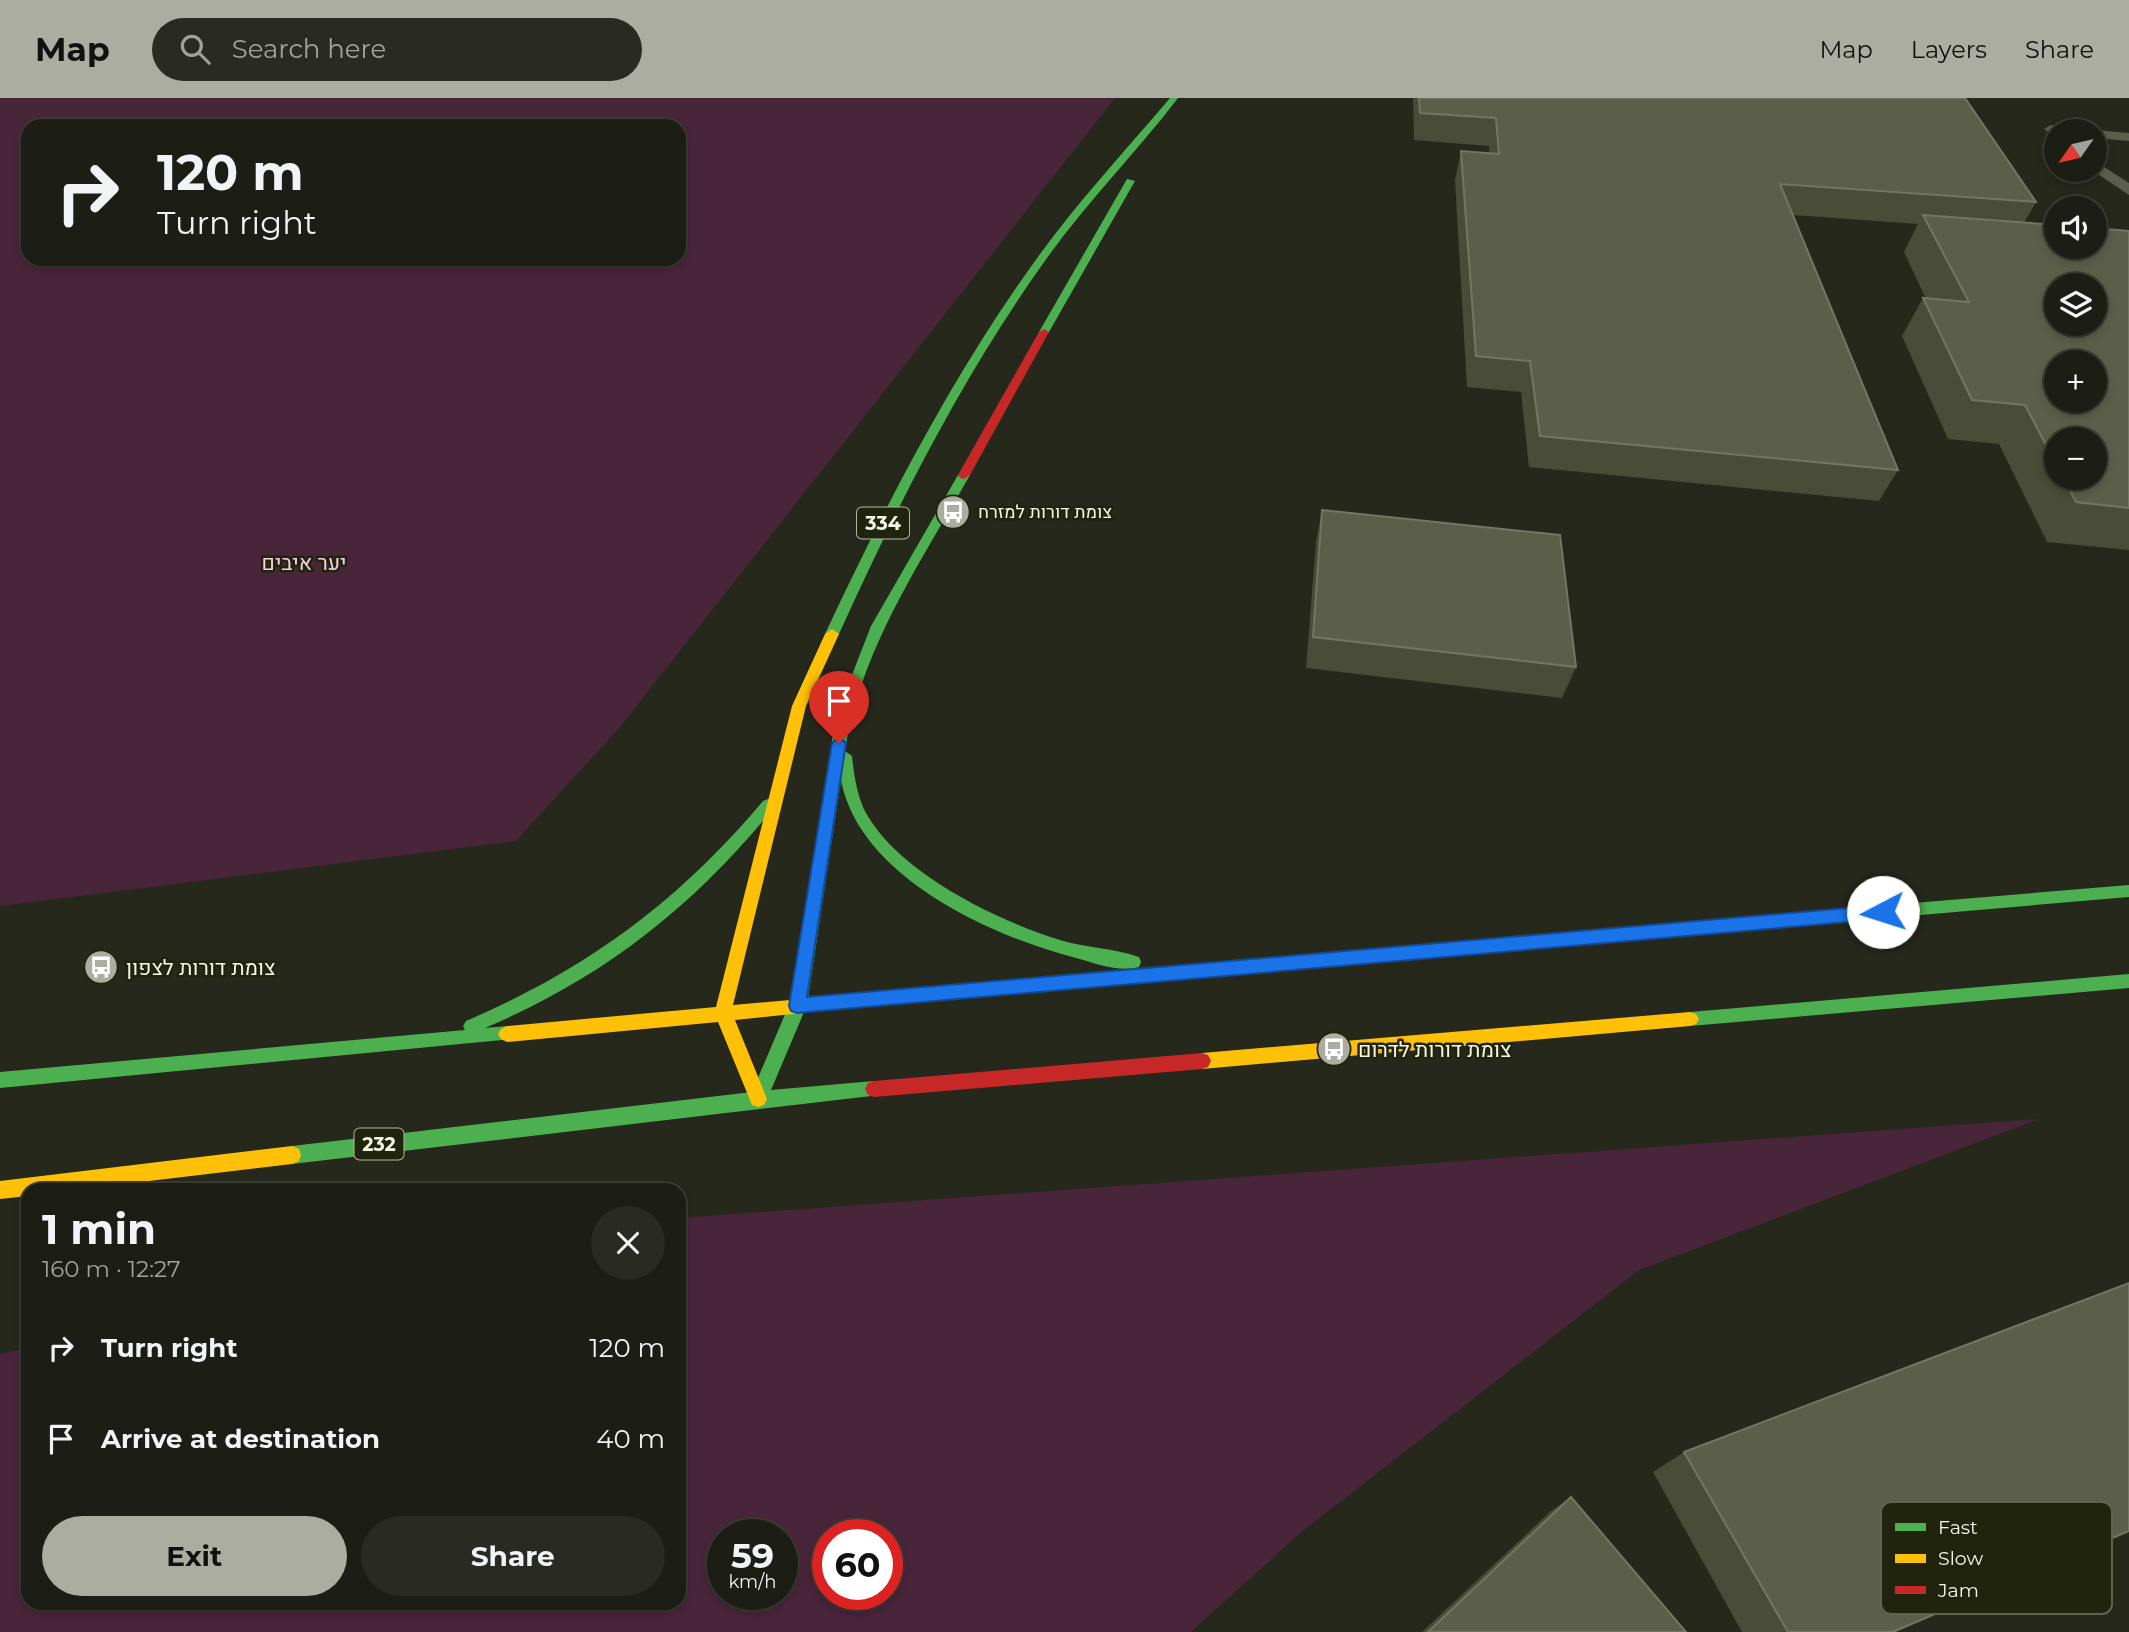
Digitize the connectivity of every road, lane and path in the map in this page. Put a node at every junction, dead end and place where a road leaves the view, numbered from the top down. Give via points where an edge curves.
1 (1177, 98) edge
2 (2107, 135) edge
3 (2129, 137) edge
4 (2107, 174) edge
5 (2129, 190) edge
6 (843, 716) junction
7 (775, 795) junction
8 (2129, 891) edge
9 (1201, 970) junction
10 (2129, 981) edge
11 (797, 1006) junction
12 (723, 1013) junction
13 (436, 1039) junction
14 (0, 1080) edge
15 (758, 1099) junction
16 (58, 1183) edge
17 (21, 1187) edge
18 (0, 1190) edge

1 - 6 main road, 334 via 878,626
1 - 7 main road, 334 via 1043,257 969,370 870,548 799,706
2 - 3 lane
4 - 5 lane
6 - 9 main road via 850,794 887,850 920,878 984,917 1095,958
6 - 11 main road, 334
7 - 12 main road, 334
7 - 13 main road via 717,868 654,923 545,991
8 - 9 main road
9 - 11 main road
10 - 15 main road, 232
11 - 12 main road
11 - 15 main road, 334
12 - 13 main road
12 - 15 main road
13 - 14 main road
15 - 16 main road, 232
17 - 18 main road, 232

